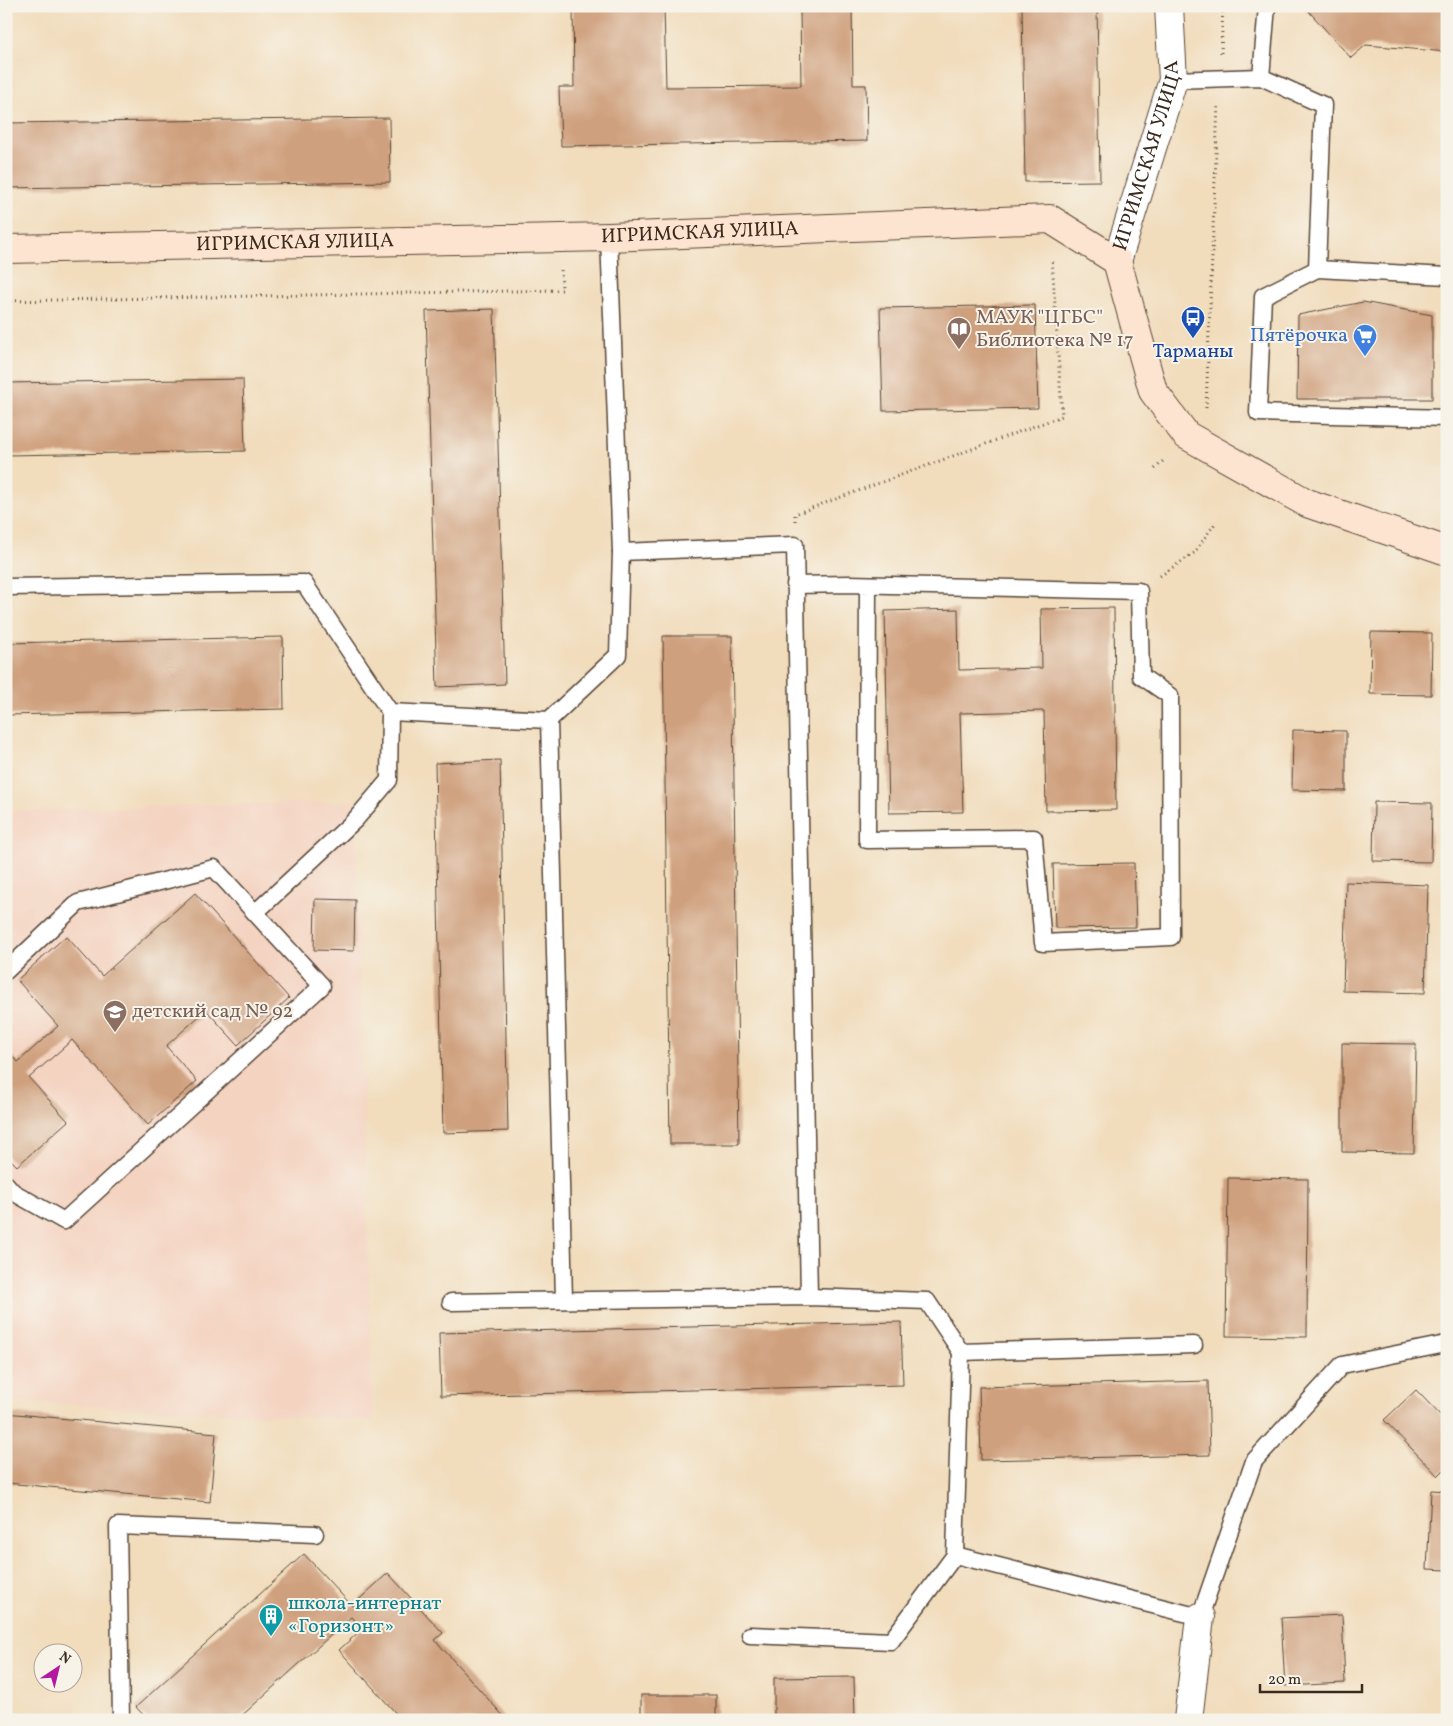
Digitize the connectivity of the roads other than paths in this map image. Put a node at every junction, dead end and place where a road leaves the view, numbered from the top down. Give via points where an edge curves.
1 (1169, 6) edge
2 (1267, 6) edge
3 (1261, 76) junction
4 (1172, 80) junction
5 (609, 237) junction
6 (6, 249) edge
7 (1117, 261) junction
8 (1317, 269) junction
9 (1447, 276) edge
10 (1447, 418) edge
11 (1447, 550) edge
12 (621, 552) junction
13 (795, 585) junction
14 (868, 585) junction
15 (6, 587) edge
16 (390, 712) junction
17 (549, 720) junction
18 (256, 912) junction
19 (6, 971) edge
20 (6, 1184) edge
21 (809, 1297) junction
22 (564, 1299) junction
23 (451, 1302) dead end
24 (1446, 1344) edge
25 (1194, 1345) dead end
26 (961, 1352) junction
27 (314, 1534) dead end
28 (955, 1555) junction
29 (1200, 1617) junction
30 (750, 1634) dead end
31 (120, 1720) edge
32 (1188, 1720) edge

1 - 4 street, ИГРИМСКАЯ УЛИЦА
2 - 3 lane
3 - 4 lane
3 - 8 lane via 1323,105
4 - 7 street, ИГРИМСКАЯ УЛИЦА
5 - 6 street, ИГРИМСКАЯ УЛИЦА
5 - 7 street, ИГРИМСКАЯ УЛИЦА via 1050,219
5 - 12 lane
7 - 11 street via 1153,391 1186,435 1307,503
8 - 9 lane
8 - 10 lane via 1263,296 1258,413
12 - 13 lane via 794,545
12 - 17 lane via 618,655
13 - 14 lane
13 - 21 lane
14 - 14 lane via 1139,591 1141,676 1170,696 1171,937 1043,943 1034,838 867,840
15 - 16 lane via 304,583
16 - 17 lane
16 - 18 lane via 389,780 355,820
17 - 22 lane
18 - 19 lane via 214,868 78,904
18 - 20 lane via 322,986 64,1222 13,1192
21 - 22 lane
21 - 26 lane via 927,1301
22 - 23 lane
24 - 29 lane via 1342,1364 1254,1461
25 - 26 lane
26 - 28 lane
27 - 31 lane via 118,1526
28 - 29 lane
28 - 30 lane via 892,1641
29 - 32 street

